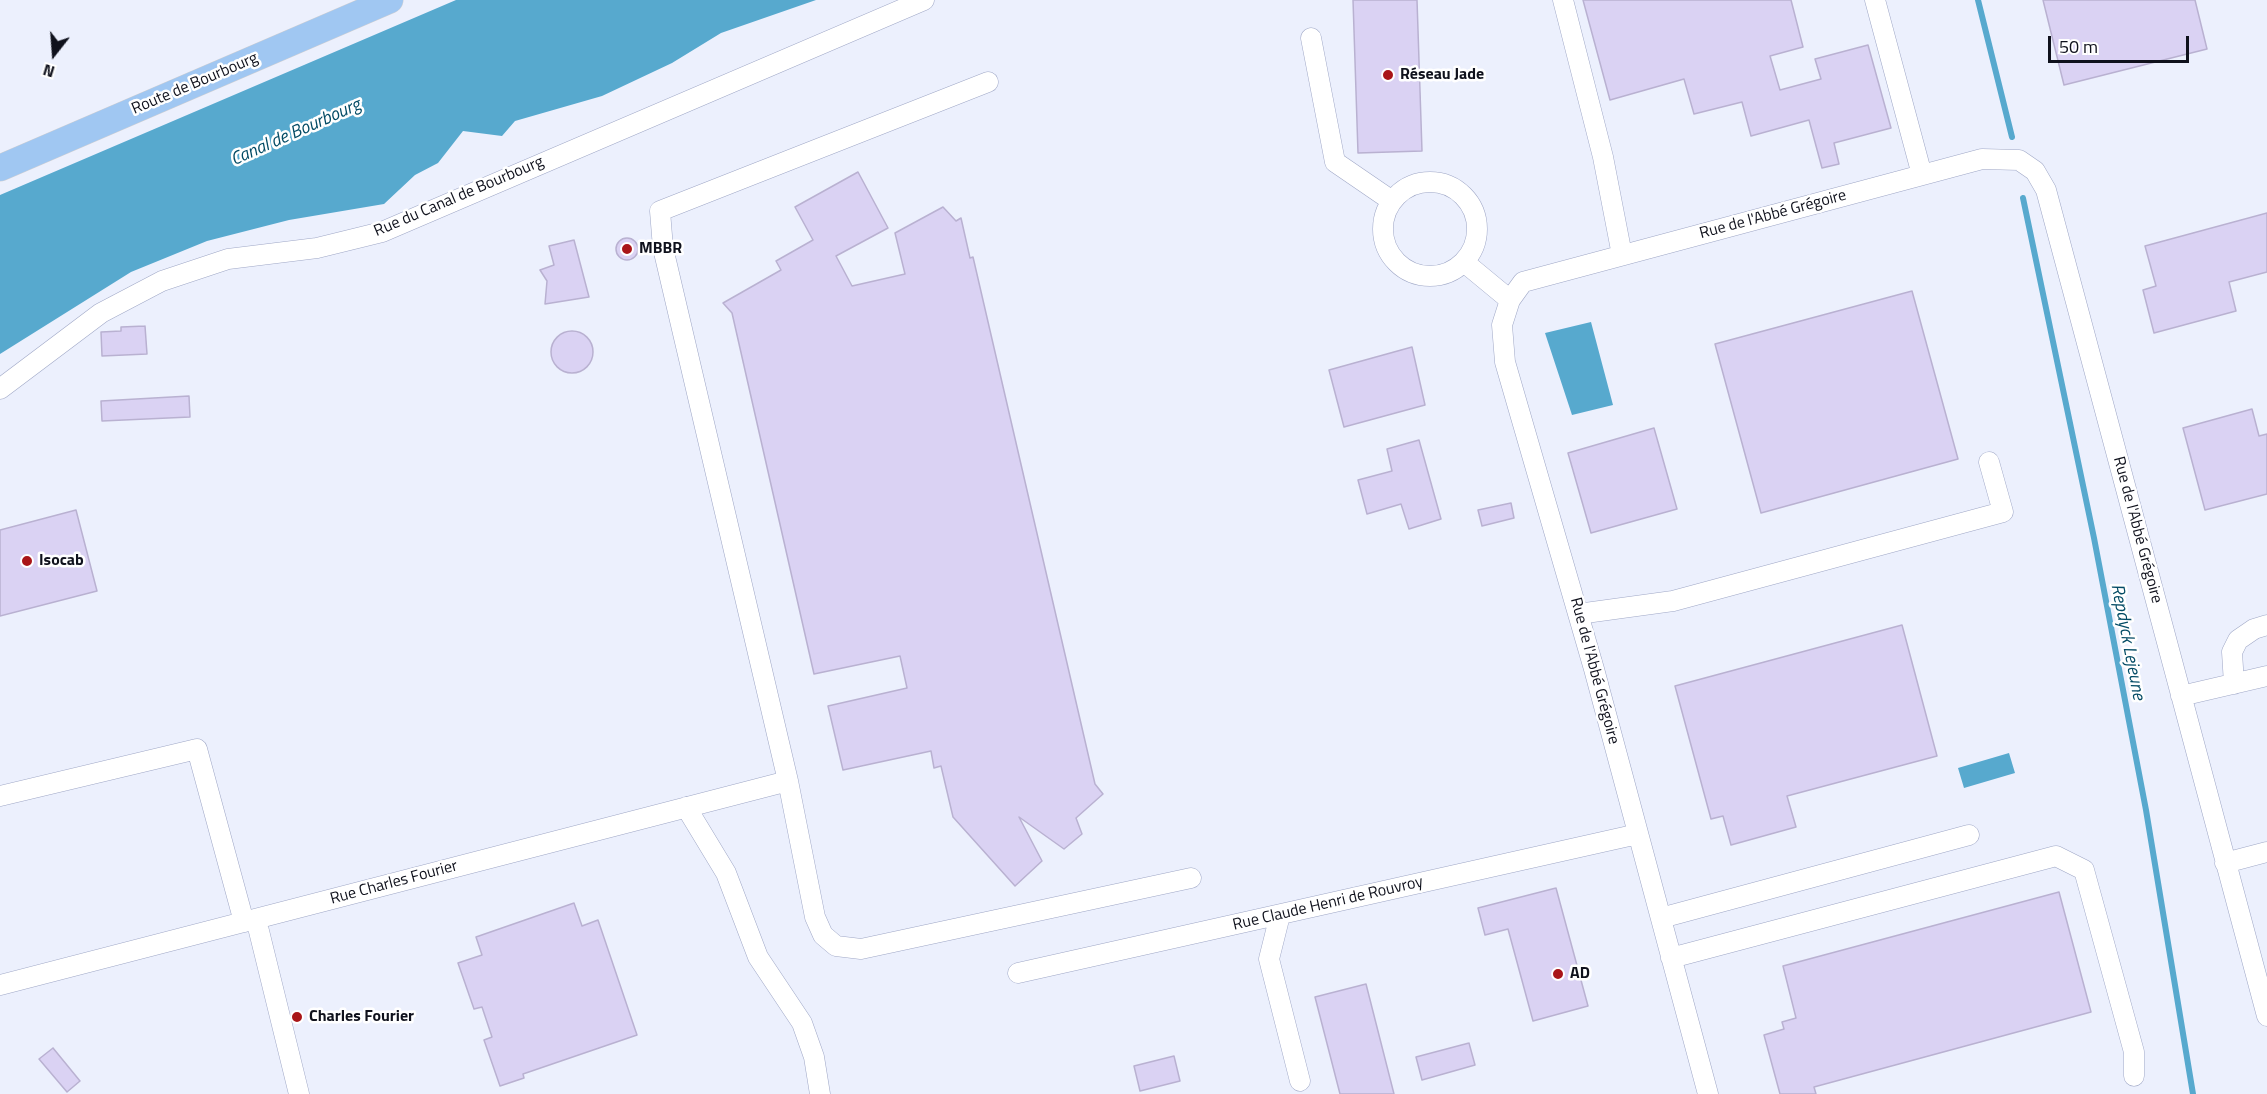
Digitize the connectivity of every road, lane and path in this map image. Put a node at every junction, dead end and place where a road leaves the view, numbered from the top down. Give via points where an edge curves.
1 (390, 0) edge
2 (924, 0) edge
3 (1563, 0) edge
4 (1875, 0) edge
5 (1311, 38) dead end
6 (988, 82) dead end
7 (0, 168) edge
8 (1922, 175) junction
9 (1392, 201) junction
10 (1622, 255) junction
11 (1464, 262) junction
12 (1509, 300) junction
13 (0, 389) edge
14 (1989, 462) dead end
15 (1578, 614) junction
16 (2267, 625) edge
17 (2267, 676) edge
18 (2234, 684) junction
19 (2181, 696) junction
20 (788, 781) junction
21 (0, 796) edge
22 (686, 807) junction
23 (1638, 834) junction
24 (1969, 835) dead end
25 (2267, 852) edge
26 (2225, 863) junction
27 (1191, 878) dead end
28 (1280, 915) junction
29 (1660, 918) junction
30 (250, 920) junction
31 (1671, 958) junction
32 (1018, 973) dead end
33 (2261, 974) edge
34 (0, 985) edge
35 (2267, 1016) edge
36 (2134, 1076) dead end
37 (1300, 1081) dead end
38 (299, 1094) edge
39 (820, 1094) edge
40 (1708, 1094) edge

1 - 7 main road, Route de Bourbourg
2 - 13 street, Rue du Canal de Bourbourg via 382,232 326,246 228,259 162,281 101,313
3 - 10 street via 1603,157
4 - 8 street
5 - 9 street via 1335,162
6 - 20 street via 660,211 663,248
8 - 10 street, Rue de l'Abbé Grégoire
8 - 19 street, Rue de l'Abbé Grégoire via 1982,159 2004,158 2028,165 2044,184
9 - 11 street via 1385,213 1384,241 1399,265 1411,273 1439,276
9 - 11 street via 1417,183 1433,181 1461,193 1478,225 1475,245
10 - 12 street, Rue de l'Abbé Grégoire via 1523,282
11 - 12 street
12 - 15 street, Rue de l'Abbé Grégoire via 1502,325 1505,362
14 - 15 street via 2003,512 1673,601
15 - 23 street, Rue de l'Abbé Grégoire
16 - 18 street via 2254,628 2238,640 2232,652
17 - 18 street
18 - 19 street
19 - 26 street, Rue de l'Abbé Grégoire
20 - 22 street, Rue Charles Fourier
20 - 27 street via 818,927 829,941 844,949 861,949
21 - 30 street via 197,748
22 - 30 street, Rue Charles Fourier
22 - 39 street via 729,879 758,957 802,1023 814,1058
23 - 28 street, Rue Claude Henri de Rouvroy
23 - 29 street, Rue de l'Abbé Grégoire
24 - 29 street
25 - 26 street
26 - 33 street, Rue de l'Abbé Grégoire
28 - 32 street, Rue Claude Henri de Rouvroy
28 - 37 street via 1269,959
29 - 31 street, Rue de l'Abbé Grégoire
30 - 34 street, Rue Charles Fourier
30 - 38 street
31 - 36 street via 2056,856 2084,870 2134,1052
31 - 40 street, Rue de l'Abbé Grégoire
33 - 35 street, Rue de l'Abbé Grégoire

